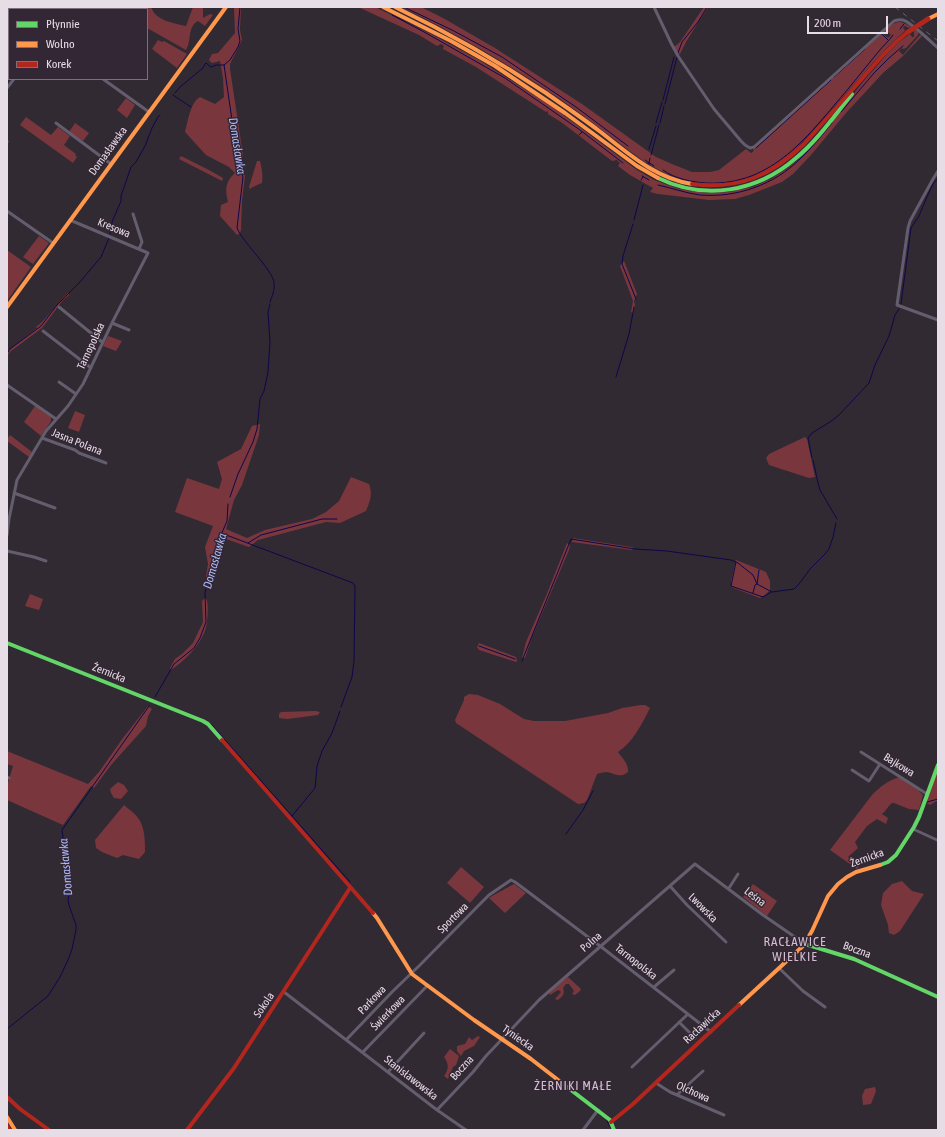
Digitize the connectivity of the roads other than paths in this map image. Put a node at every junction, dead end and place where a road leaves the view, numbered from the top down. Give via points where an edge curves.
1 (226, 7) edge
2 (383, 7) edge
3 (395, 7) edge
4 (654, 7) edge
5 (938, 14) edge
6 (938, 48) edge
7 (869, 70) junction
8 (13, 80) edge
9 (104, 80) edge
10 (7, 88) edge
11 (149, 112) junction
12 (56, 123) dead end
13 (111, 164) junction
14 (938, 171) edge
15 (7, 211) edge
16 (133, 214) dead end
17 (70, 220) junction
18 (53, 243) junction
19 (139, 249) junction
20 (147, 255) joint
21 (7, 307) edge
22 (59, 307) dead end
23 (938, 320) edge
24 (112, 323) junction
25 (129, 330) dead end
26 (43, 331) dead end
27 (102, 342) junction
28 (90, 368) junction
29 (59, 382) dead end
30 (7, 385) edge
31 (76, 394) junction
32 (56, 419) junction
33 (42, 438) junction
34 (106, 463) dead end
35 (14, 492) junction
36 (55, 508) dead end
37 (8, 526) edge
38 (7, 535) edge
39 (7, 551) edge
40 (46, 561) dead end
41 (7, 643) edge
42 (203, 721) joint
43 (861, 752) dead end
44 (880, 764) junction
45 (938, 765) edge
46 (852, 770) dead end
47 (927, 794) junction
48 (913, 829) junction
49 (937, 840) dead end
50 (695, 864) joint
51 (738, 874) dead end
52 (511, 880) joint
53 (670, 886) junction
54 (350, 888) junction
55 (729, 888) junction
56 (726, 942) dead end
57 (806, 944) junction
58 (600, 946) junction
59 (780, 969) junction
60 (674, 970) dead end
61 (412, 974) junction
62 (427, 986) junction
63 (654, 987) junction
64 (284, 992) junction
65 (938, 997) edge
66 (825, 1007) dead end
67 (688, 1014) junction
68 (679, 1022) junction
69 (424, 1032) dead end
70 (711, 1032) junction
71 (695, 1038) dead end
72 (347, 1039) junction
73 (502, 1039) junction
74 (363, 1052) junction
75 (632, 1067) dead end
76 (703, 1071) dead end
77 (388, 1072) junction
78 (656, 1083) junction
79 (677, 1095) junction
80 (7, 1096) edge
81 (438, 1110) junction
82 (598, 1110) junction
83 (724, 1115) dead end
84 (7, 1117) edge
85 (611, 1122) junction
86 (7, 1126) edge
87 (9, 1130) edge
88 (14, 1130) edge
89 (49, 1130) edge
90 (187, 1130) edge
91 (466, 1130) edge
92 (583, 1130) edge
93 (614, 1130) edge

1 - 11 main road, Domasławska
2 - 7 main road via 461,47 534,91 651,176 667,183 701,191 738,189 765,180 784,168 819,135
3 - 7 main road via 528,81 638,161 662,175 695,185 729,185 744,182 780,165 802,146
4 - 6 street via 674,49 708,101 741,141 750,148 894,21 904,20
5 - 7 main road, bridge via 908,32
8 - 10 street
9 - 11 street
11 - 13 main road, Domasławska
12 - 13 street
13 - 17 main road, Domasławska
14 - 23 street via 908,228 897,305
15 - 18 street
16 - 19 street via 142,242
17 - 18 main road, Domasławska
17 - 19 street, Kresowa
18 - 21 main road, Domasławska
19 - 20 street, Kresowa via 148,253
20 - 24 street, Tarnopolska
22 - 27 street
24 - 25 street
24 - 27 street, Tarnopolska
26 - 28 street
27 - 28 street, Tarnopolska
28 - 31 street, Tarnopolska
29 - 31 street
30 - 32 street
31 - 32 street, Tarnopolska
32 - 33 street, Tarnopolska
33 - 34 street, Jasna Polana
33 - 35 street via 17,480
35 - 36 street
35 - 37 street
37 - 38 street
39 - 40 street
41 - 42 main road, Żernicka
42 - 54 main road, Tyniecka via 218,735
43 - 44 street, Bajkowa
44 - 46 street via 869,781
44 - 47 street, Bajkowa
45 - 47 main road, Żernicka
47 - 48 main road, Żernicka
48 - 49 street
48 - 57 main road, Żernicka via 891,860 880,866 858,870 836,886 828,896
50 - 53 street, Polna
50 - 55 street, Leśna
51 - 55 street
52 - 58 street, Tarnopolska
52 - 61 street, Sportowa via 484,900
53 - 56 street, Lwowska
53 - 58 street, Polna
54 - 61 main road, Tyniecka via 377,918
54 - 64 main road, Sokola
55 - 57 street, Leśna
57 - 59 main road, Racławicka
57 - 65 main road, Boczna via 878,969
58 - 63 street, Tarnopolska
58 - 73 street, Polna via 539,1000
59 - 66 street
59 - 70 main road, Racławicka
60 - 63 street
61 - 62 main road, Tyniecka
61 - 72 street, Parkowa
62 - 73 main road, Tyniecka
62 - 74 street, Świerkowa
63 - 67 street, Tarnopolska
64 - 72 street, Stanisławowska
64 - 90 main road, Sokola via 234,1068
67 - 68 street
67 - 70 street, Tarnopolska
68 - 71 street
68 - 75 street
69 - 77 street
70 - 78 main road, Racławicka
72 - 74 street, Stanisławowska
73 - 81 street, Boczna
73 - 82 main road, Tyniecka
74 - 77 street, Stanisławowska
76 - 79 street
77 - 81 street, Stanisławowska
78 - 79 street, Olchowa
78 - 85 main road, Racławicka
79 - 83 street, Olchowa
80 - 89 main road
81 - 91 street, Stanisławowska
82 - 85 main road, Tyniecka
82 - 92 street
84 - 88 main road
85 - 93 main road
86 - 87 main road

